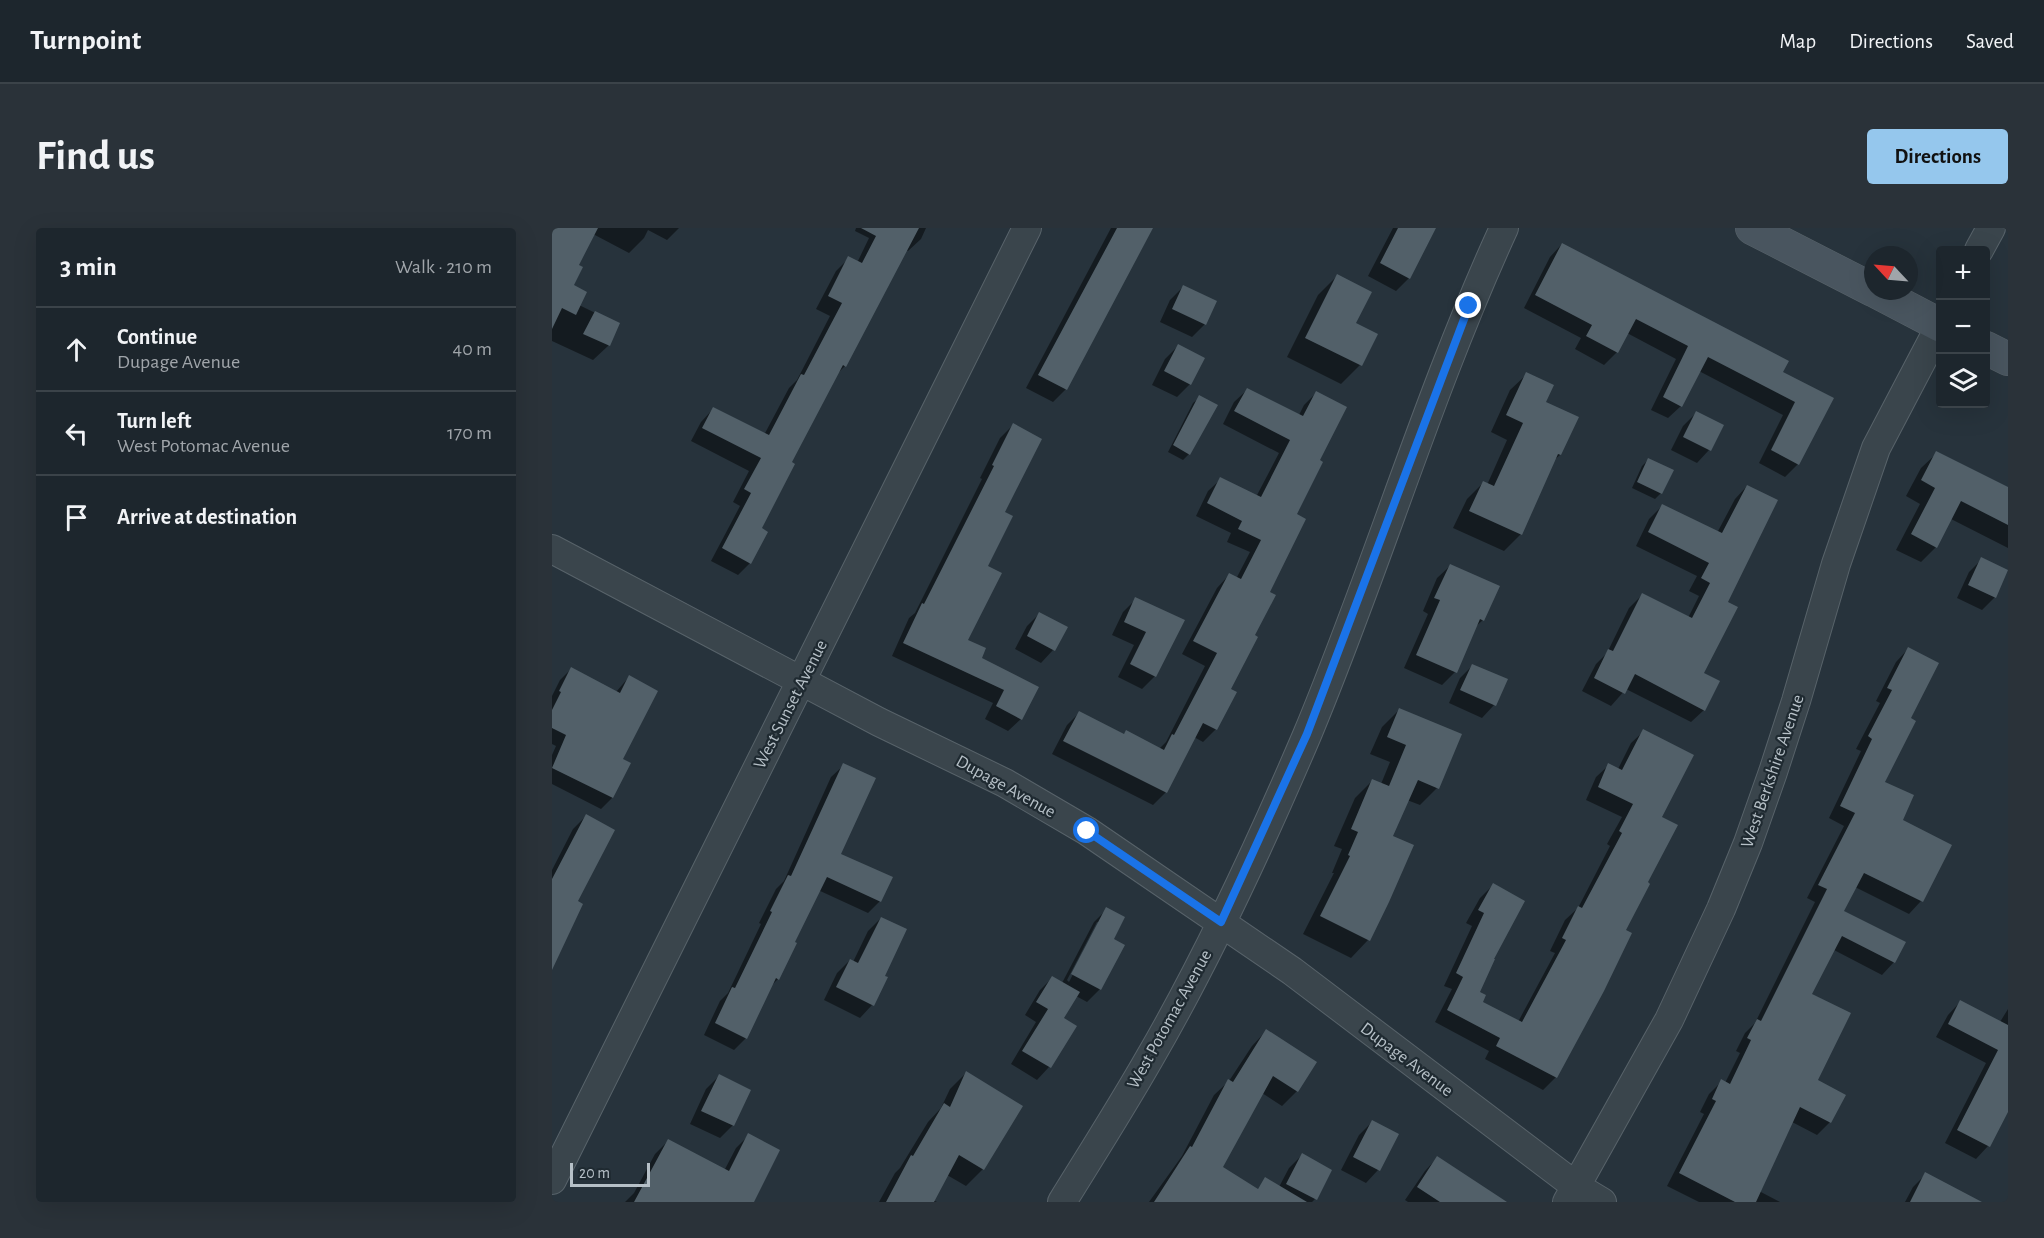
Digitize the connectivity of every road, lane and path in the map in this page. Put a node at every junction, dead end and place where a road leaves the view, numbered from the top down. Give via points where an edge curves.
1 (1027, 228) edge
2 (1504, 228) edge
3 (1752, 228) edge
4 (1991, 228) edge
5 (1981, 246) edge
6 (1864, 286) edge
7 (1891, 300) edge
8 (1936, 323) edge
9 (1936, 335) edge
10 (1990, 350) edge
11 (2008, 359) edge
12 (552, 549) edge
13 (802, 680) junction
14 (1221, 922) junction
15 (552, 1180) edge
16 (1572, 1195) edge
17 (1062, 1202) edge
18 (1602, 1202) edge

1 - 13 street, West Sunset Avenue
2 - 14 street, West Potomac Avenue via 1469,306 1307,734
3 - 6 street
4 - 5 street
7 - 8 street
9 - 16 street, West Berkshire Avenue via 1876,448 1773,772 1721,909 1669,1020
10 - 11 street
12 - 13 street, Dupage Avenue
13 - 14 street, Dupage Avenue via 1005,783 1087,831
13 - 15 street, West Sunset Avenue
14 - 16 street, Dupage Avenue via 1301,978
14 - 17 street, West Potomac Avenue via 1149,1059
16 - 18 street, Dupage Avenue

